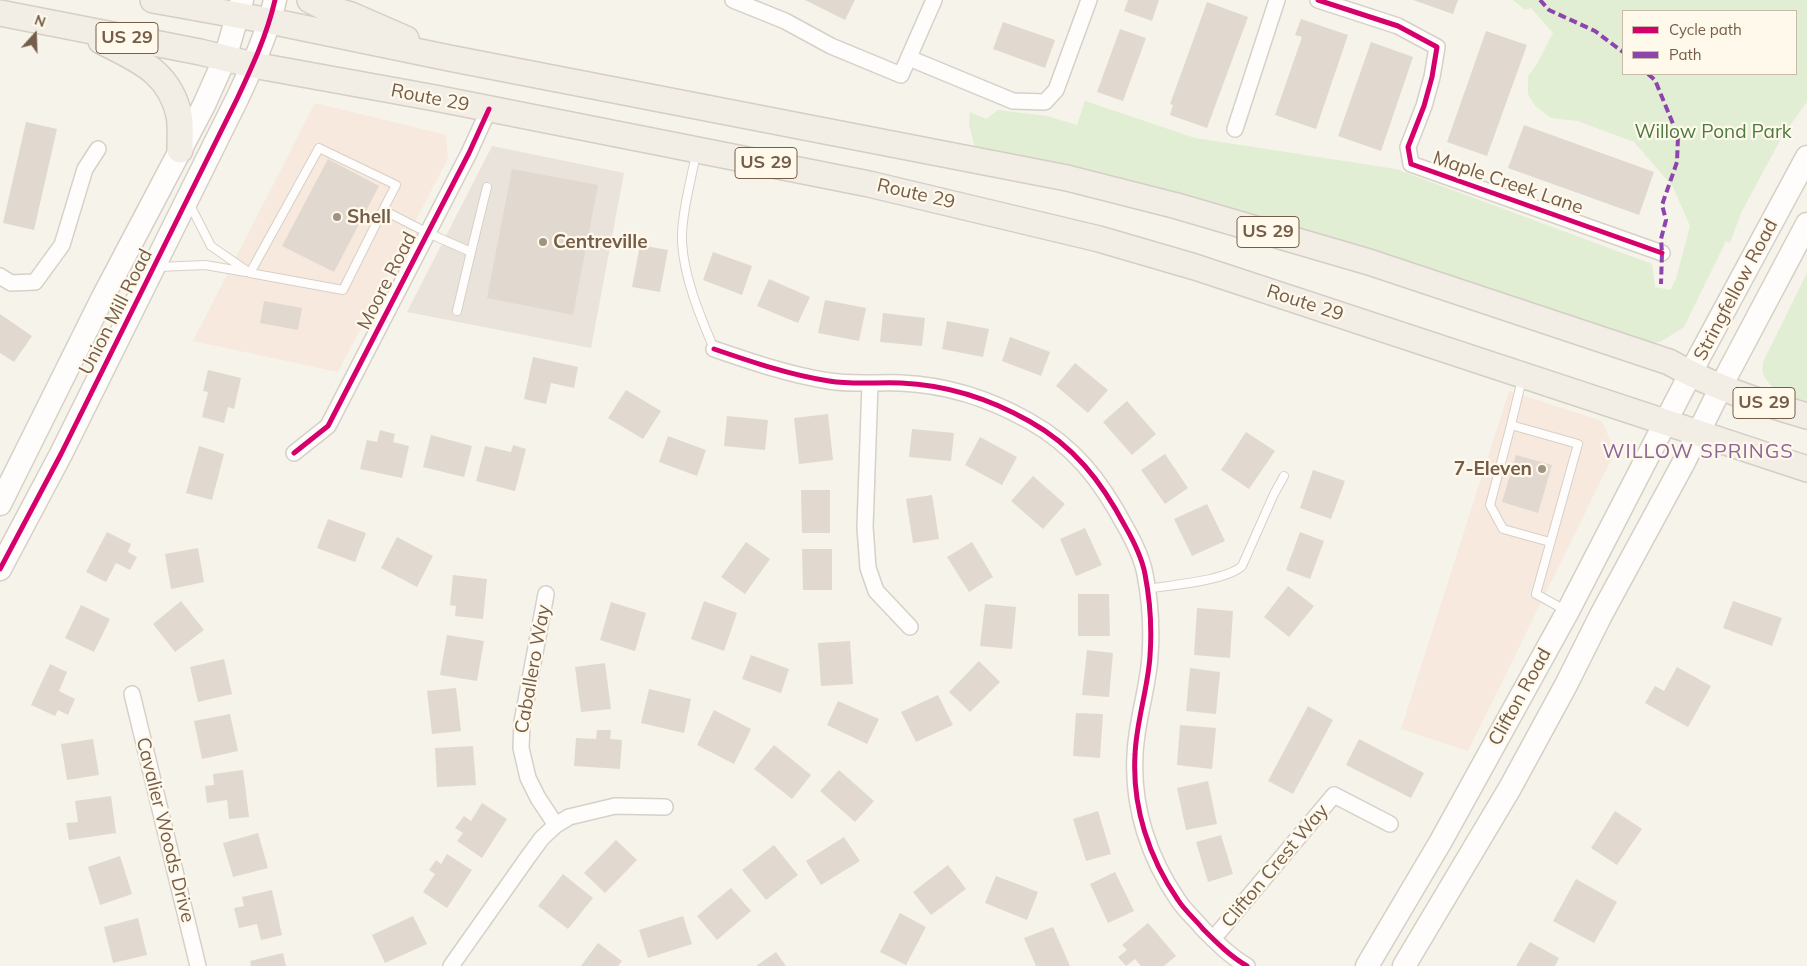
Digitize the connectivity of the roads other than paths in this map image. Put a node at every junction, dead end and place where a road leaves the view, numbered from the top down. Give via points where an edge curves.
1 (153, 0) edge
2 (310, 0) edge
3 (733, 0) edge
4 (934, 0) edge
5 (1088, 0) edge
6 (1277, 0) edge
7 (1318, 0) edge
8 (240, 8) edge
9 (272, 11) edge
10 (0, 13) edge
11 (77, 28) junction
12 (225, 58) junction
13 (449, 58) junction
14 (909, 58) junction
15 (253, 65) junction
16 (489, 109) junction
17 (1236, 129) dead end
18 (98, 150) dead end
19 (180, 150) junction
20 (697, 150) junction
21 (1807, 157) edge
22 (486, 187) dead end
23 (188, 201) junction
24 (383, 210) junction
25 (1807, 224) edge
26 (428, 233) junction
27 (471, 252) junction
28 (1662, 252) dead end
29 (155, 267) junction
30 (250, 273) junction
31 (0, 276) edge
32 (457, 311) dead end
33 (714, 349) joint
34 (1523, 375) junction
35 (1691, 375) junction
36 (870, 384) junction
37 (1721, 387) junction
38 (1807, 416) edge
39 (1665, 422) junction
40 (1511, 424) junction
41 (1698, 433) junction
42 (294, 453) dead end
43 (1807, 470) edge
44 (1284, 476) dead end
45 (0, 504) edge
46 (1550, 542) junction
47 (2, 562) edge
48 (1147, 589) junction
49 (546, 594) dead end
50 (1568, 612) junction
51 (910, 627) dead end
52 (132, 694) dead end
53 (665, 807) dead end
54 (1390, 824) dead end
55 (556, 825) junction
56 (1214, 939) junction
57 (198, 966) edge
58 (451, 966) edge
59 (1247, 966) edge
60 (1367, 966) edge
61 (1404, 966) edge

1 - 8 main road, US 29
2 - 13 main road via 351,14
3 - 14 street via 901,75
4 - 14 street
5 - 14 street via 1056,90 1045,102 1013,101
6 - 17 street
7 - 28 street, Maple Creek Lane via 1398,26 1437,47 1429,87 1408,147 1411,164
8 - 9 main road, US 29
8 - 12 main road, Union Mill Road
9 - 13 main road, US 29
9 - 15 main road, Union Mill Road
10 - 11 main road, Route 29 / US 29
11 - 12 main road, Route 29 / US 29
11 - 19 main road via 144,63 163,80 173,95 179,117
12 - 15 main road, Route 29 / US 29
12 - 19 main road, Union Mill Road
13 - 35 main road, US 29 via 1067,178 1168,203 1369,262 1670,362
15 - 16 main road, Route 29 / US 29
15 - 23 main road, Union Mill Road
16 - 20 main road, Route 29 / US 29
16 - 26 street, Moore Road
18 - 31 street via 85,169 62,245 35,282 11,283
19 - 45 main road, Union Mill Road
20 - 33 lane via 686,203 683,252 696,302
20 - 34 main road, Route 29 / US 29 via 869,184 1100,239 1195,266
21 - 35 main road, Stringfellow Road
22 - 27 lane
23 - 29 main road, Union Mill Road
23 - 30 lane via 211,246
24 - 26 lane
24 - 30 lane via 343,290
24 - 30 lane via 396,186 319,148
25 - 37 main road, Stringfellow Road
26 - 27 lane
26 - 42 street, Moore Road via 328,426
27 - 32 lane
29 - 30 lane via 205,265
29 - 47 main road, Union Mill Road via 61,454
33 - 36 street via 781,371 831,382
34 - 39 main road, Route 29 / US 29
34 - 40 lane
35 - 37 main road, US 29
35 - 39 main road, Stringfellow Road
36 - 48 street via 936,386 970,395 1000,405 1061,443 1088,468 1110,499 1132,539 1145,573
36 - 51 street via 865,528 868,568 876,591
37 - 38 main road, US 29
37 - 41 main road, Stringfellow Road
39 - 41 main road, Route 29 / US 29
39 - 50 main road, Clifton Road
40 - 46 lane via 1490,505 1502,529
40 - 46 lane via 1578,444
41 - 43 main road, Route 29 / US 29
41 - 61 main road, Clifton Road via 1510,788
44 - 48 lane via 1238,570 1225,576
46 - 50 lane via 1536,594
48 - 56 street via 1150,653 1135,756 1136,796 1155,861 1179,902
49 - 55 street, Caballero Way via 522,722 521,748 538,798
50 - 60 main road, Clifton Road via 1441,841
52 - 57 street, Cavalier Woods Drive
53 - 55 street via 615,806 570,817
54 - 56 street, Clifton Crest Way via 1334,795
55 - 58 street via 542,838
56 - 59 street

